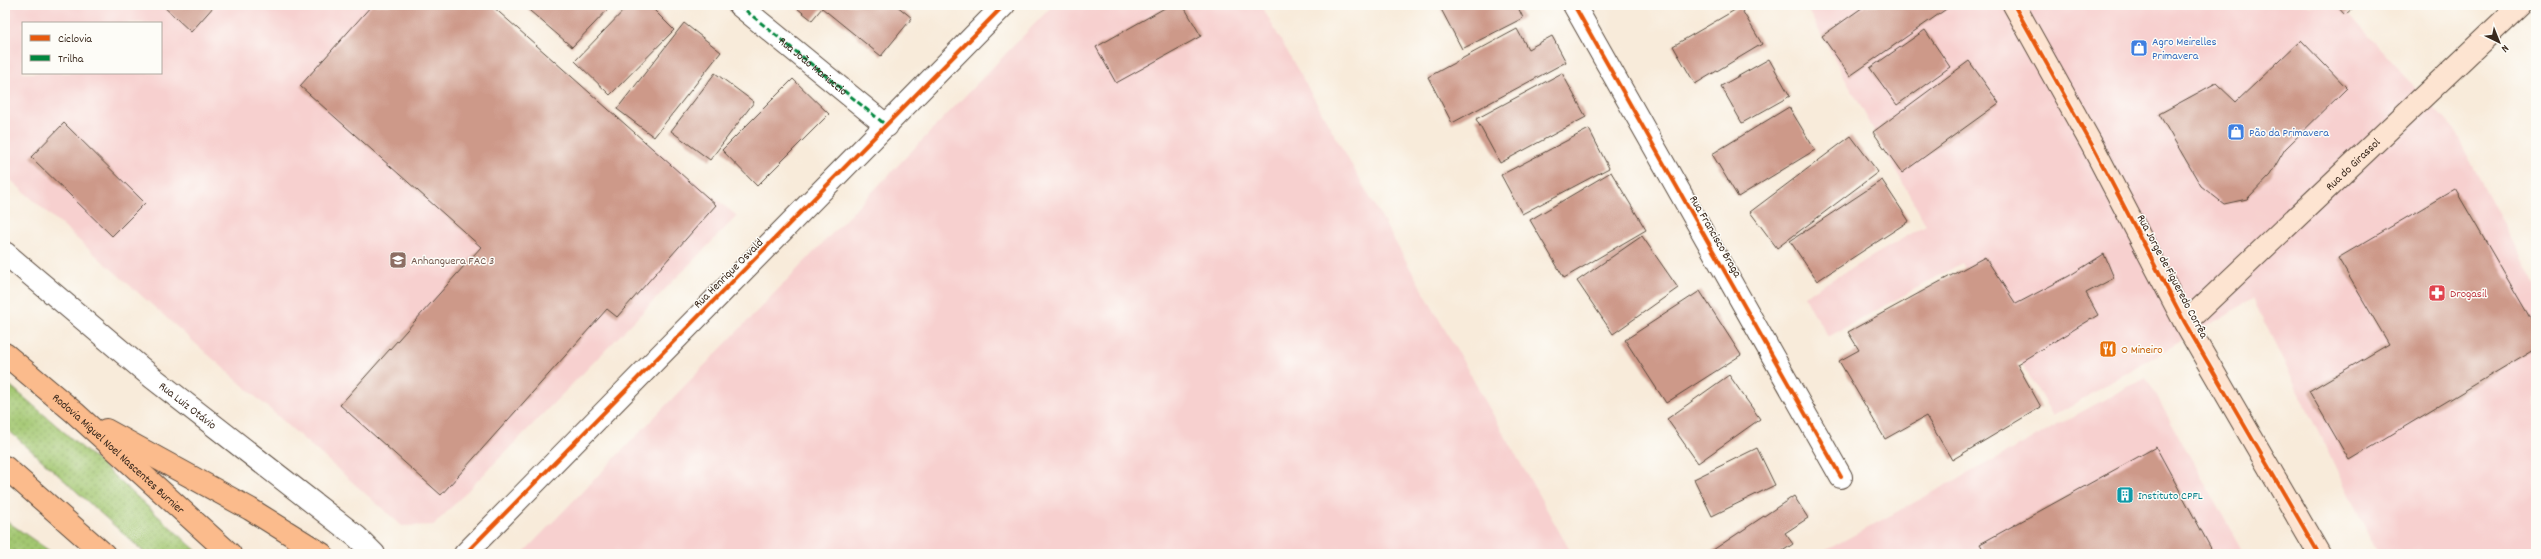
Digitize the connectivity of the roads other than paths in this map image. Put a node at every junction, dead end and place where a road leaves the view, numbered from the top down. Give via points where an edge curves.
1 (739, 5) edge
2 (1004, 5) edge
3 (1574, 5) edge
4 (2014, 5) edge
5 (2520, 5) edge
6 (887, 126) junction
7 (5, 253) edge
8 (2185, 323) junction
9 (5, 354) edge
10 (74, 413) junction
11 (5, 468) edge
12 (1841, 477) dead end
13 (104, 554) edge
14 (230, 554) edge
15 (322, 554) edge
16 (374, 554) edge
17 (465, 554) edge
18 (2319, 554) edge

1 - 6 street, Rua João Mariuccio
2 - 6 street, Rua Henrique Osvald
3 - 12 street, Rua Francisco Braga
4 - 8 street, Rua Jorge de Figueredo Corrêa
5 - 8 street, Rua do Girassol
6 - 17 street, Rua Henrique Osvald
7 - 16 street, Rua Luiz Otávio via 147,373 357,537
8 - 18 street, Rua Jorge de Figueredo Corrêa
9 - 10 highway, Rodovia Miguel Noel Nascentes Burnier
10 - 14 highway, Rodovia Miguel Noel Nascentes Burnier
10 - 15 highway via 250,509
11 - 13 highway

